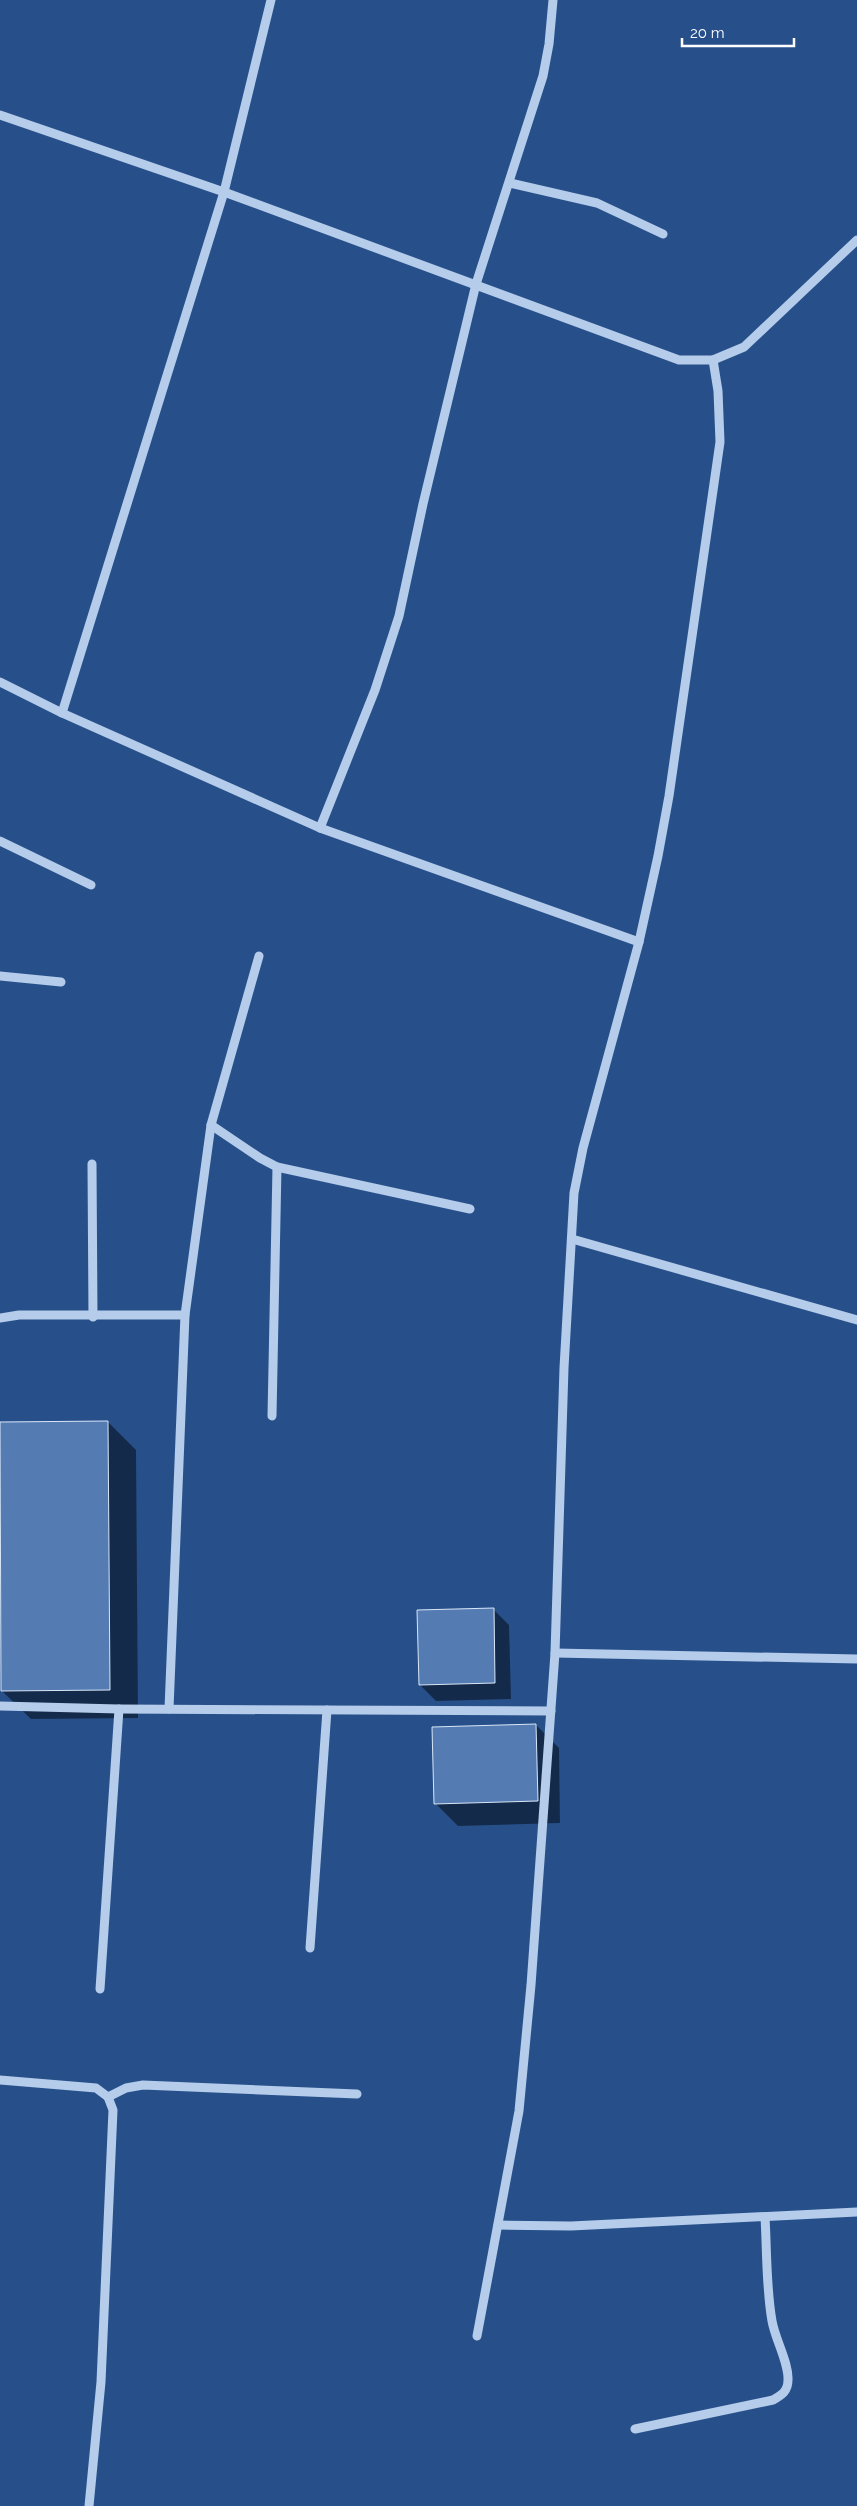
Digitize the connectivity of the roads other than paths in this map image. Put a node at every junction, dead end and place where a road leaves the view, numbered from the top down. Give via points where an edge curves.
1 (271, 0) edge
2 (553, 0) edge
3 (0, 115) edge
4 (510, 183) junction
5 (224, 192) junction
6 (663, 234) dead end
7 (857, 240) edge
8 (476, 284) junction
9 (713, 360) junction
10 (0, 682) edge
11 (62, 712) junction
12 (320, 828) junction
13 (0, 841) edge
14 (91, 885) dead end
15 (639, 942) junction
16 (260, 956) dead end
17 (0, 976) edge
18 (61, 982) dead end
19 (211, 1125) junction
20 (92, 1164) dead end
21 (277, 1167) junction
22 (470, 1209) dead end
23 (572, 1239) junction
24 (185, 1315) junction
25 (93, 1317) junction
26 (0, 1318) edge
27 (857, 1320) edge
28 (272, 1416) dead end
29 (555, 1653) junction
30 (857, 1659) edge
31 (0, 1706) edge
32 (119, 1709) junction
33 (169, 1709) junction
34 (327, 1710) junction
35 (551, 1712) junction
36 (310, 1948) dead end
37 (100, 1989) dead end
38 (0, 2080) edge
39 (356, 2094) dead end
40 (108, 2097) junction
41 (857, 2212) edge
42 (765, 2217) junction
43 (498, 2225) junction
44 (477, 2336) dead end
45 (635, 2428) dead end
46 (89, 2506) edge

1 - 5 street
2 - 4 street via 543,76
3 - 5 street
4 - 6 street via 598,203
4 - 8 street
5 - 8 street
5 - 11 street
7 - 9 street via 744,347
8 - 9 street via 679,360
8 - 12 street via 399,616 375,690
9 - 15 street via 720,442 669,796
10 - 11 street
11 - 12 street
12 - 15 street
13 - 14 street
15 - 23 street via 583,1148 574,1194
16 - 19 street
17 - 18 street
19 - 21 street
19 - 24 street
20 - 25 street
21 - 22 street
21 - 28 street
23 - 27 street
23 - 29 street via 564,1368
24 - 25 street
24 - 33 street
25 - 26 street via 19,1315
29 - 30 street
29 - 35 street
31 - 32 street
32 - 33 street
32 - 37 street
33 - 34 street
34 - 35 street
34 - 36 street
35 - 43 street via 522,2084
38 - 40 street via 96,2088
39 - 40 street via 142,2085
40 - 46 street via 112,2110 101,2382
41 - 42 street
42 - 43 street via 570,2226
42 - 45 street via 769,2301 788,2378 787,2388 773,2400
43 - 44 street

